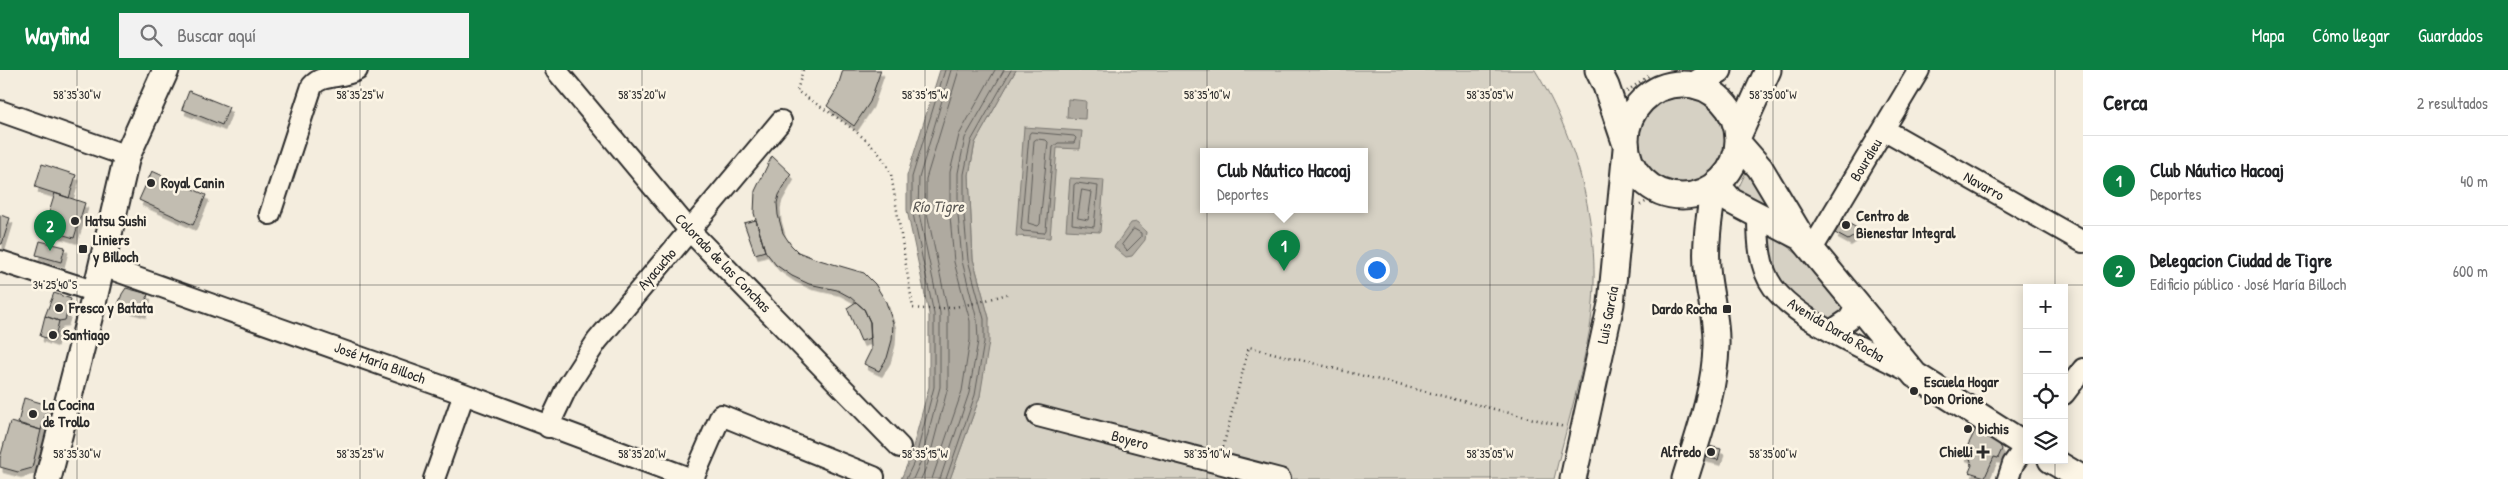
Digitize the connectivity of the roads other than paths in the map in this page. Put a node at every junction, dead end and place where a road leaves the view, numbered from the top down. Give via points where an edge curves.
1 (166, 70) edge
2 (357, 70) edge
3 (556, 70) edge
4 (1598, 70) edge
5 (1768, 70) edge
6 (1919, 70) edge
7 (1653, 73) edge
8 (1721, 76) edge
9 (1687, 84) junction
10 (0, 111) edge
11 (781, 122) dead end
12 (1885, 130) junction
13 (1739, 139) junction
14 (1625, 145) junction
15 (127, 156) junction
16 (1716, 186) junction
17 (270, 214) dead end
18 (1758, 216) junction
19 (690, 232) junction
20 (2083, 242) edge
21 (1807, 244) junction
22 (0, 261) edge
23 (100, 265) junction
24 (96, 292) junction
25 (1857, 305) junction
26 (1831, 331) junction
27 (2083, 369) edge
28 (1915, 375) junction
29 (2068, 389) edge
30 (464, 394) junction
31 (1038, 416) dead end
32 (548, 427) junction
33 (2023, 443) edge
34 (900, 447) dead end
35 (2023, 449) edge
36 (2058, 464) edge
37 (654, 472) edge
38 (874, 477) dead end
39 (48, 479) edge
40 (434, 479) edge
41 (692, 479) edge
42 (1280, 479) edge
43 (1573, 479) edge
44 (1685, 479) edge
45 (2008, 479) edge
46 (2083, 479) edge

1 - 15 main road
2 - 17 street via 317,80 312,86
3 - 19 street, Colorado de las Conchas
4 - 14 main road, Luis García
5 - 13 main road
6 - 12 street, Bourdieu
7 - 9 main road
8 - 9 main road
9 - 13 main road via 1711,92 1726,104
9 - 14 main road via 1653,92 1642,101 1628,125
10 - 15 street
11 - 19 street, Ayacucho
12 - 20 street, Navarro
12 - 21 street, Bourdieu
13 - 16 main road via 1729,171
13 - 21 main road, Avenida Dardo Rocha
14 - 16 main road via 1639,175 1660,191 1686,196
14 - 43 main road, Luis García via 1611,304
15 - 23 main road
16 - 18 main road, Avenida Dardo Rocha via 1731,201
16 - 44 main road via 1707,239 1708,279 1716,333 1715,359 1703,418
18 - 21 main road, Avenida Dardo Rocha
18 - 26 street, Avenida Dardo Rocha via 1758,239 1772,286 1794,307
19 - 32 street, Ayacucho via 597,341 566,389
19 - 34 street, Colorado de las Conchas
21 - 25 main road, Avenida Dardo Rocha
22 - 24 street
23 - 24 main road
23 - 30 street, José María Billoch
24 - 39 main road
25 - 26 street via 1849,319
25 - 28 main road, Avenida Dardo Rocha
26 - 28 street, Avenida Dardo Rocha
27 - 29 street
28 - 33 main road, Avenida Dardo Rocha
30 - 32 street, José María Billoch
30 - 40 street
31 - 42 street, Boyero
32 - 37 street, José María Billoch
35 - 45 street
36 - 46 main road
37 - 41 street, José María Billoch
38 - 41 street via 721,415

